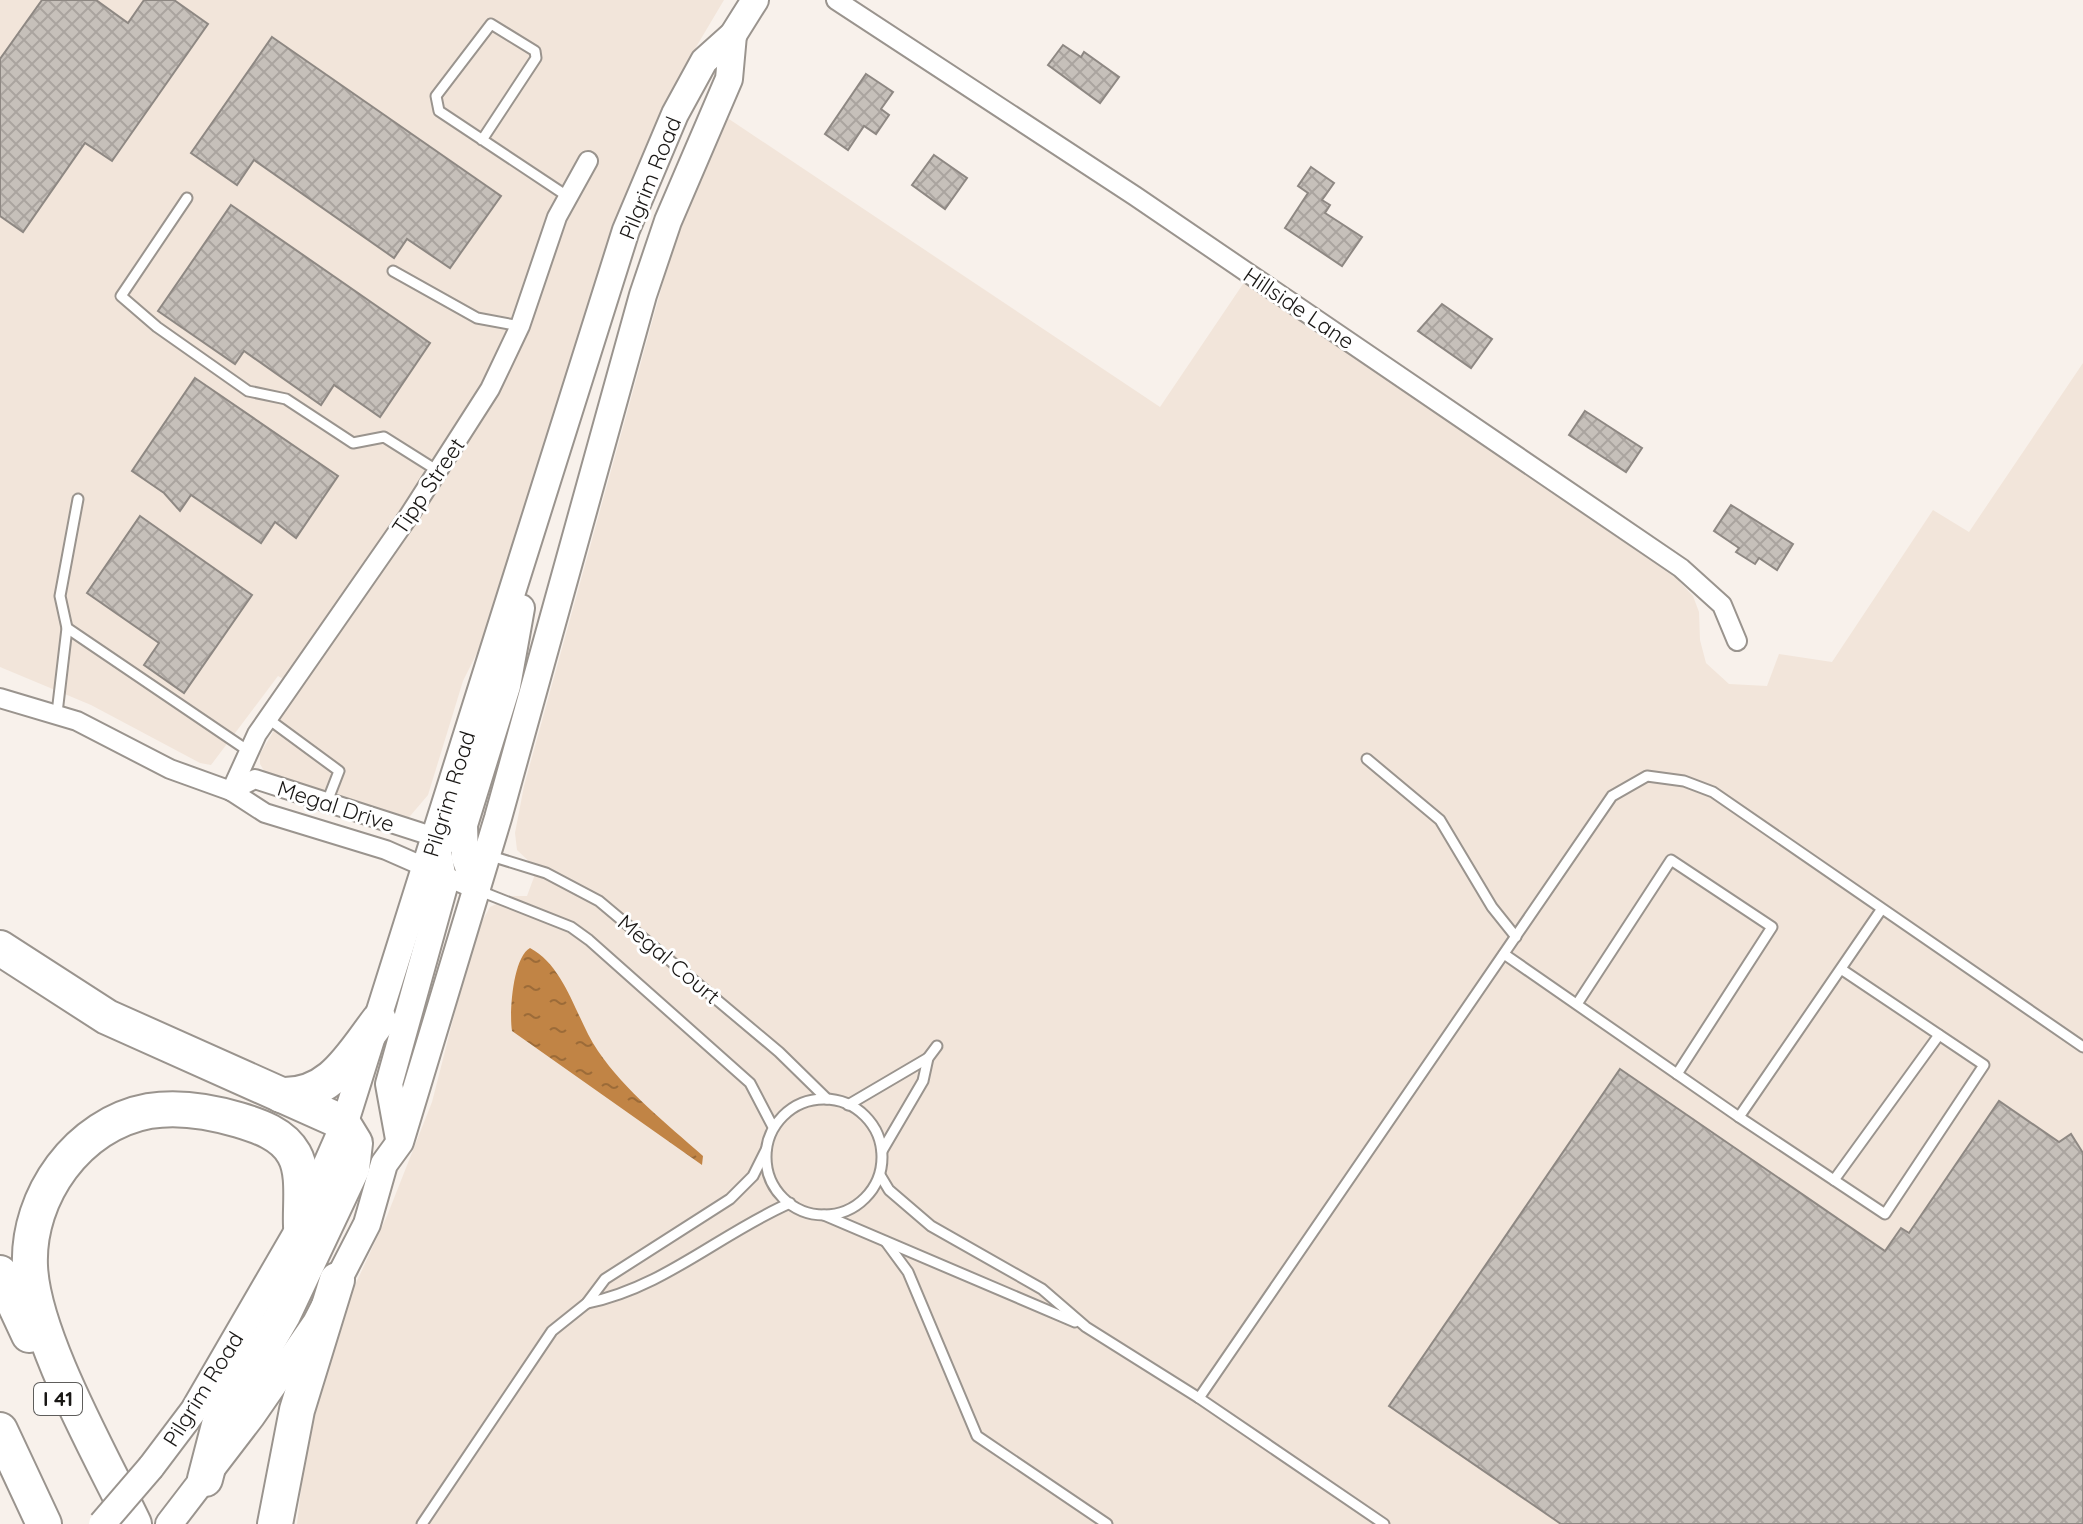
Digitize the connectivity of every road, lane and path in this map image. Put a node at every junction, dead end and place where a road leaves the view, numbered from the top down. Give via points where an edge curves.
1 (755, 0) edge
2 (836, 0) edge
3 (733, 35) junction
4 (482, 140) junction
5 (588, 161) dead end
6 (567, 196) junction
7 (187, 198) dead end
8 (393, 271) dead end
9 (520, 326) junction
10 (438, 471) junction
11 (78, 499) dead end
12 (519, 572) junction
13 (67, 628) junction
14 (1737, 641) dead end
15 (0, 698) edge
16 (57, 713) junction
17 (267, 718) junction
18 (247, 750) junction
19 (1367, 759) dead end
20 (231, 791) junction
21 (327, 802) junction
22 (436, 838) junction
23 (475, 851) junction
24 (435, 872) junction
25 (477, 890) junction
26 (1881, 910) junction
27 (1516, 937) junction
28 (0, 948) edge
29 (1504, 954) junction
30 (1841, 969) junction
31 (1577, 1004) junction
32 (379, 1020) junction
33 (1939, 1035) junction
34 (937, 1046) dead end
35 (2083, 1047) edge
36 (928, 1058) junction
37 (1677, 1074) junction
38 (281, 1095) junction
39 (827, 1099) junction
40 (848, 1105) junction
41 (1739, 1117) junction
42 (344, 1125) junction
43 (773, 1127) junction
44 (400, 1142) junction
45 (766, 1150) junction
46 (882, 1151) junction
47 (880, 1175) junction
48 (1834, 1180) junction
49 (790, 1203) junction
50 (824, 1215) junction
51 (301, 1226) junction
52 (886, 1242) junction
53 (0, 1273) edge
54 (337, 1280) junction
55 (587, 1303) junction
56 (1086, 1327) junction
57 (1199, 1398) junction
58 (0, 1430) edge
59 (0, 1476) edge
60 (205, 1479) junction
61 (172, 1520) edge
62 (22, 1524) edge
63 (44, 1524) edge
64 (102, 1524) edge
65 (117, 1524) edge
66 (134, 1524) edge
67 (275, 1524) edge
68 (422, 1524) edge
69 (1107, 1524) edge
70 (1384, 1524) edge

1 - 3 street, Pilgrim Road
2 - 14 street, Hillside Lane via 1135,196 1681,568 1722,605
3 - 12 street, Pilgrim Road via 704,61 626,230
3 - 23 street, Pilgrim Road via 729,79 668,221 643,295
4 - 4 lane via 439,111 436,96 491,24 535,51 536,58
4 - 6 lane
5 - 6 street, Tipp Street
6 - 9 street, Tipp Street
7 - 10 lane via 121,296 248,391 286,399 353,443 384,437
8 - 9 lane via 477,318
9 - 10 street, Tipp Street via 490,389
10 - 17 street, Tipp Street
11 - 13 lane via 60,596
12 - 22 street, Pilgrim Road
12 - 23 street via 522,614 507,686 464,825
13 - 16 lane
13 - 18 lane
15 - 16 street, Megal Drive
16 - 20 street, Megal Drive via 170,769
17 - 18 street, Tipp Street
17 - 21 lane via 339,771
18 - 20 street, Tipp Street
19 - 27 lane via 1440,820
20 - 21 street, Megal Drive via 255,779
20 - 24 street, Megal Drive via 265,813 379,848
21 - 22 street, Megal Drive
22 - 23 street, Megal Drive
22 - 24 street
23 - 25 street, Pilgrim Road
23 - 39 lane, Megal Court via 546,873 599,901 779,1052
24 - 25 street, Megal Drive
24 - 32 street, Pilgrim Road
24 - 44 street via 389,1084
25 - 43 lane, Megal Court via 571,927 589,940 750,1083
25 - 44 street, Pilgrim Road
26 - 27 lane via 1713,792 1647,776 1612,796
26 - 30 lane
26 - 35 lane
27 - 29 lane
28 - 38 highway via 107,1017
29 - 31 lane
29 - 57 lane
30 - 33 lane
30 - 41 lane
31 - 37 lane
31 - 37 lane via 1671,860 1772,927
32 - 38 highway via 326,1085
32 - 42 street, Pilgrim Road
33 - 48 lane
33 - 48 lane via 1984,1065 1885,1214
34 - 36 lane
36 - 40 lane
36 - 46 lane via 923,1081
37 - 41 lane
38 - 42 highway
39 - 40 lane
39 - 43 lane via 790,1109
40 - 46 lane via 875,1128
41 - 48 lane
42 - 51 street, Pilgrim Road
42 - 60 highway via 356,1150 347,1182 283,1315 219,1425
43 - 45 lane
44 - 54 street, Pilgrim Road via 384,1164 367,1224
45 - 49 lane via 768,1174
45 - 55 lane via 753,1176 730,1199 605,1279
46 - 47 lane
47 - 50 lane via 867,1196 847,1210
47 - 56 lane via 889,1190 931,1226 1042,1289
49 - 50 lane
49 - 55 lane via 755,1218 666,1273 617,1297
50 - 52 lane
51 - 64 street, Pilgrim Road, bridge via 194,1410
51 - 66 highway via 298,1164 289,1146 255,1125 205,1110 149,1111 115,1122 76,1151 55,1177 30,1234 34,1298 51,1347
52 - 56 lane
52 - 69 lane via 908,1272 977,1436
53 - 65 highway, I 41
54 - 60 street, Pilgrim Road via 298,1349
54 - 67 highway via 297,1410
55 - 68 lane via 538,1348
56 - 57 lane
57 - 70 lane
58 - 63 highway
59 - 62 highway
60 - 61 street, Pilgrim Road

